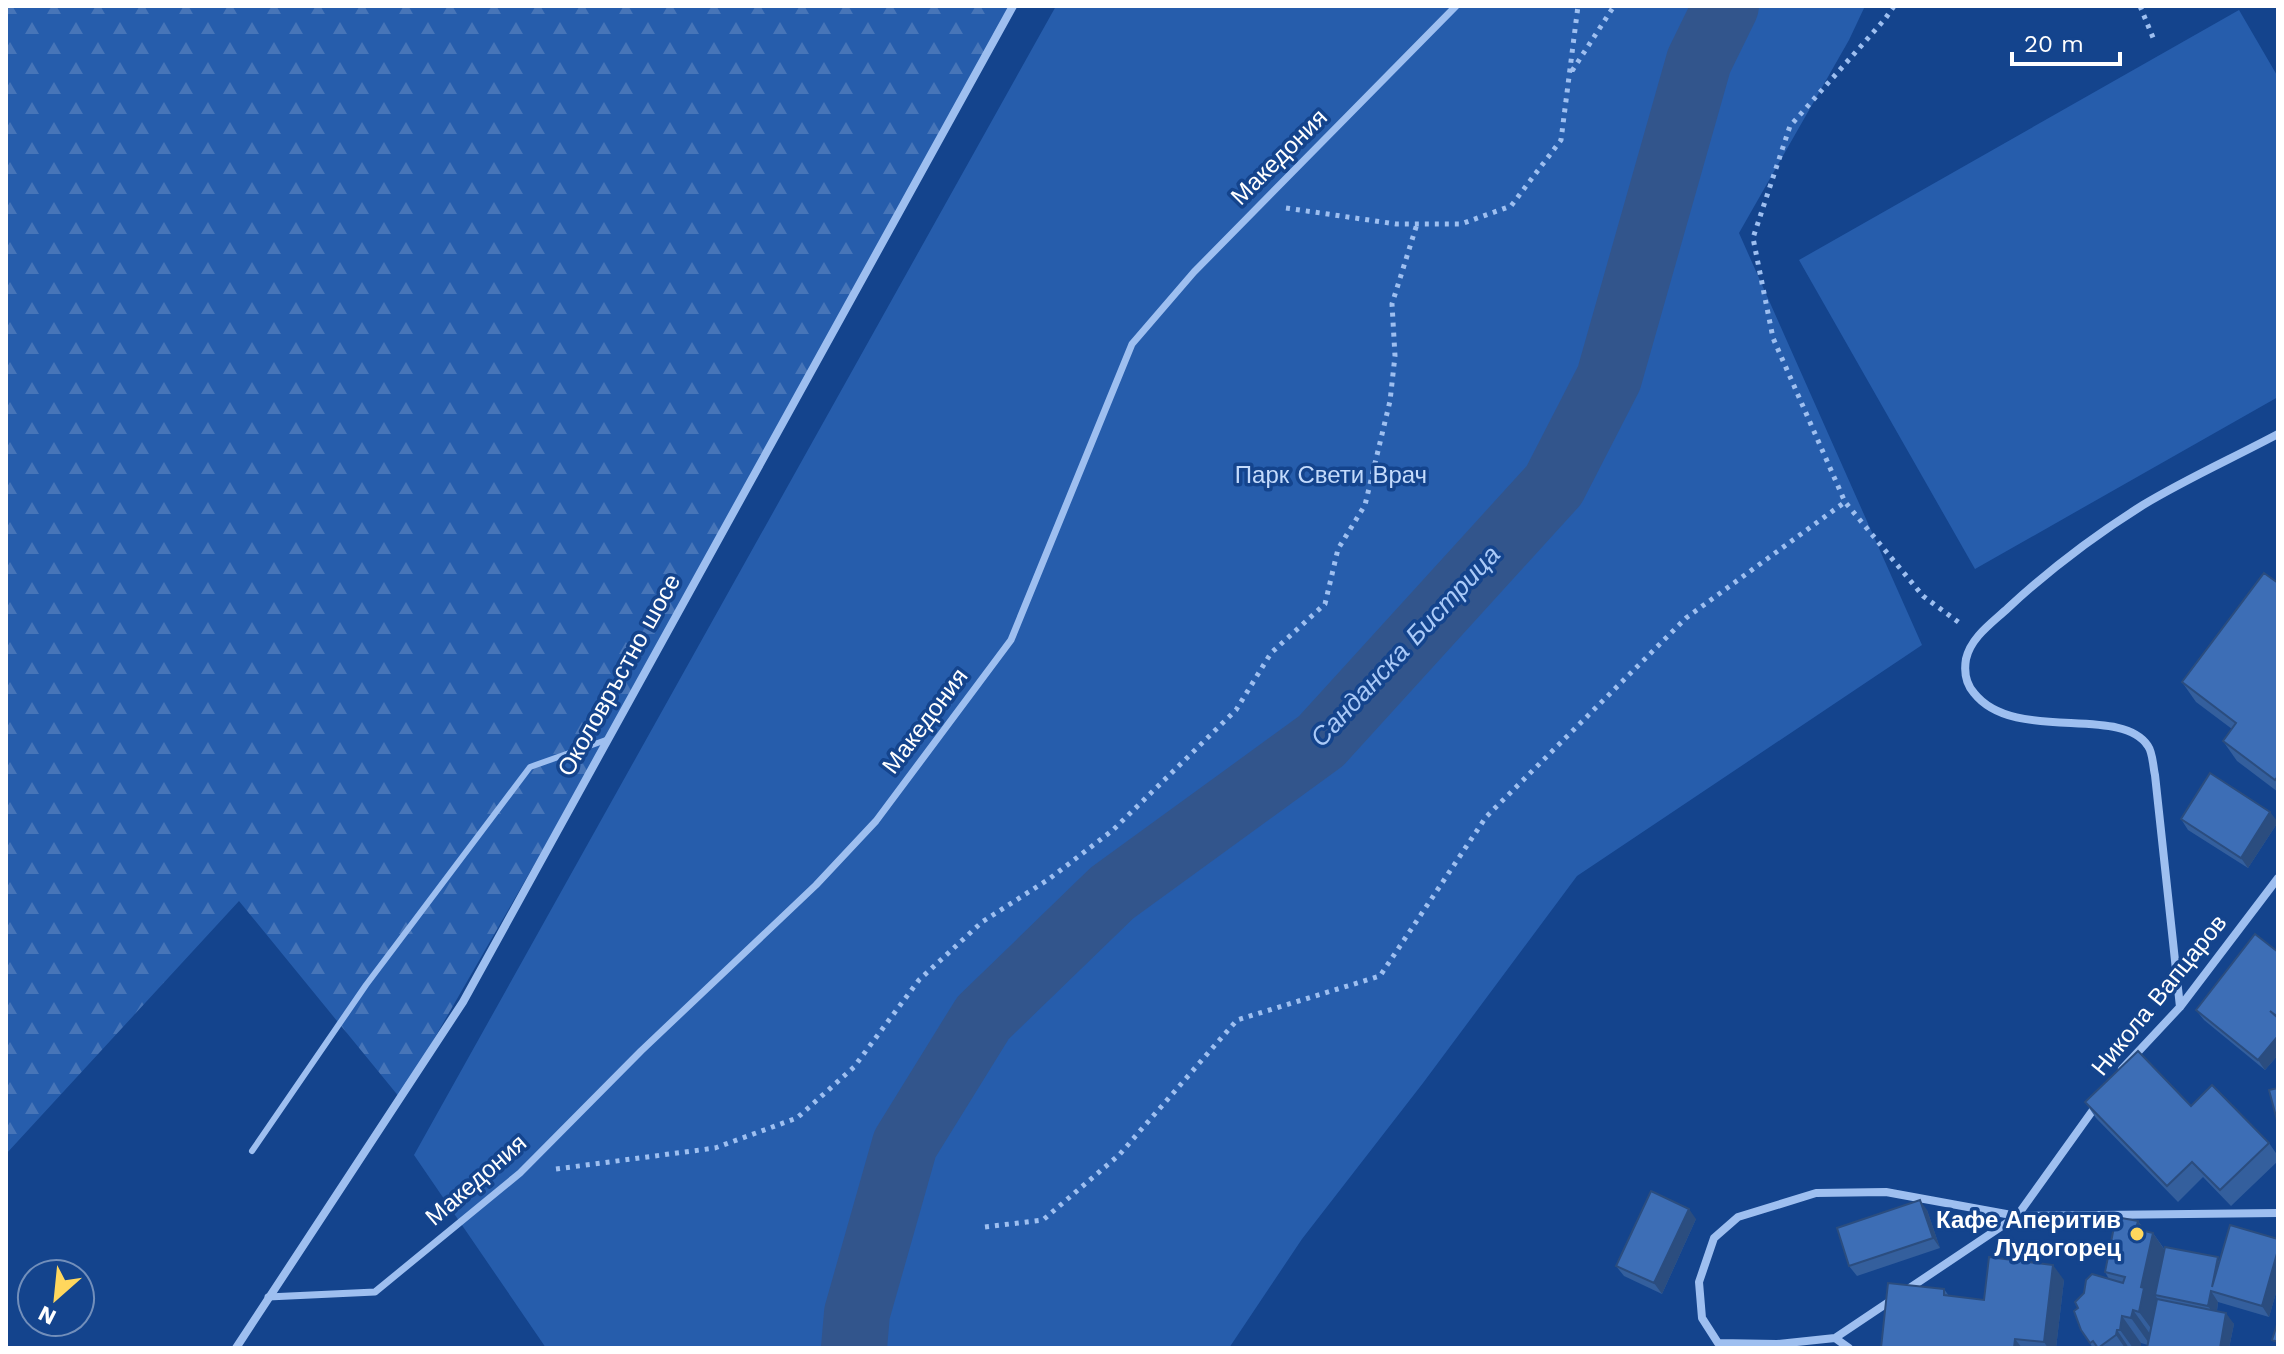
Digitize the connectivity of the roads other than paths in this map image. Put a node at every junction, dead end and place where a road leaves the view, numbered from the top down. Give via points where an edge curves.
1 (1013, 6) edge
2 (1456, 6) edge
3 (2278, 434) edge
4 (606, 740) junction
5 (2278, 878) edge
6 (2180, 1007) junction
7 (2113, 1082) edge
8 (2104, 1094) edge
9 (252, 1151) dead end
10 (2278, 1213) edge
11 (2017, 1216) junction
12 (268, 1297) junction
13 (1835, 1338) junction
14 (1715, 1346) edge
15 (236, 1348) edge
16 (1849, 1348) edge

1 - 4 street, Околовръстно шосе
2 - 12 street, Македония via 1194,272 1132,344 1011,640 876,821 520,1173 375,1292
3 - 6 street via 2144,505 2046,573 1978,636 1966,659 1967,684 1981,703 2000,713 2036,722 2131,731 2148,746
4 - 9 lane via 530,767 366,985
4 - 12 street, Околовръстно шосе via 463,1002
5 - 6 street, Никола Вапцаров
6 - 7 street, Никола Вапцаров
8 - 11 street, Никола Вапцаров
10 - 11 street
11 - 13 street
11 - 14 street via 1872,1192 1816,1193 1738,1217 1714,1238 1699,1282 1702,1318
12 - 15 street, Околовръстно шосе
13 - 14 street
13 - 16 street

